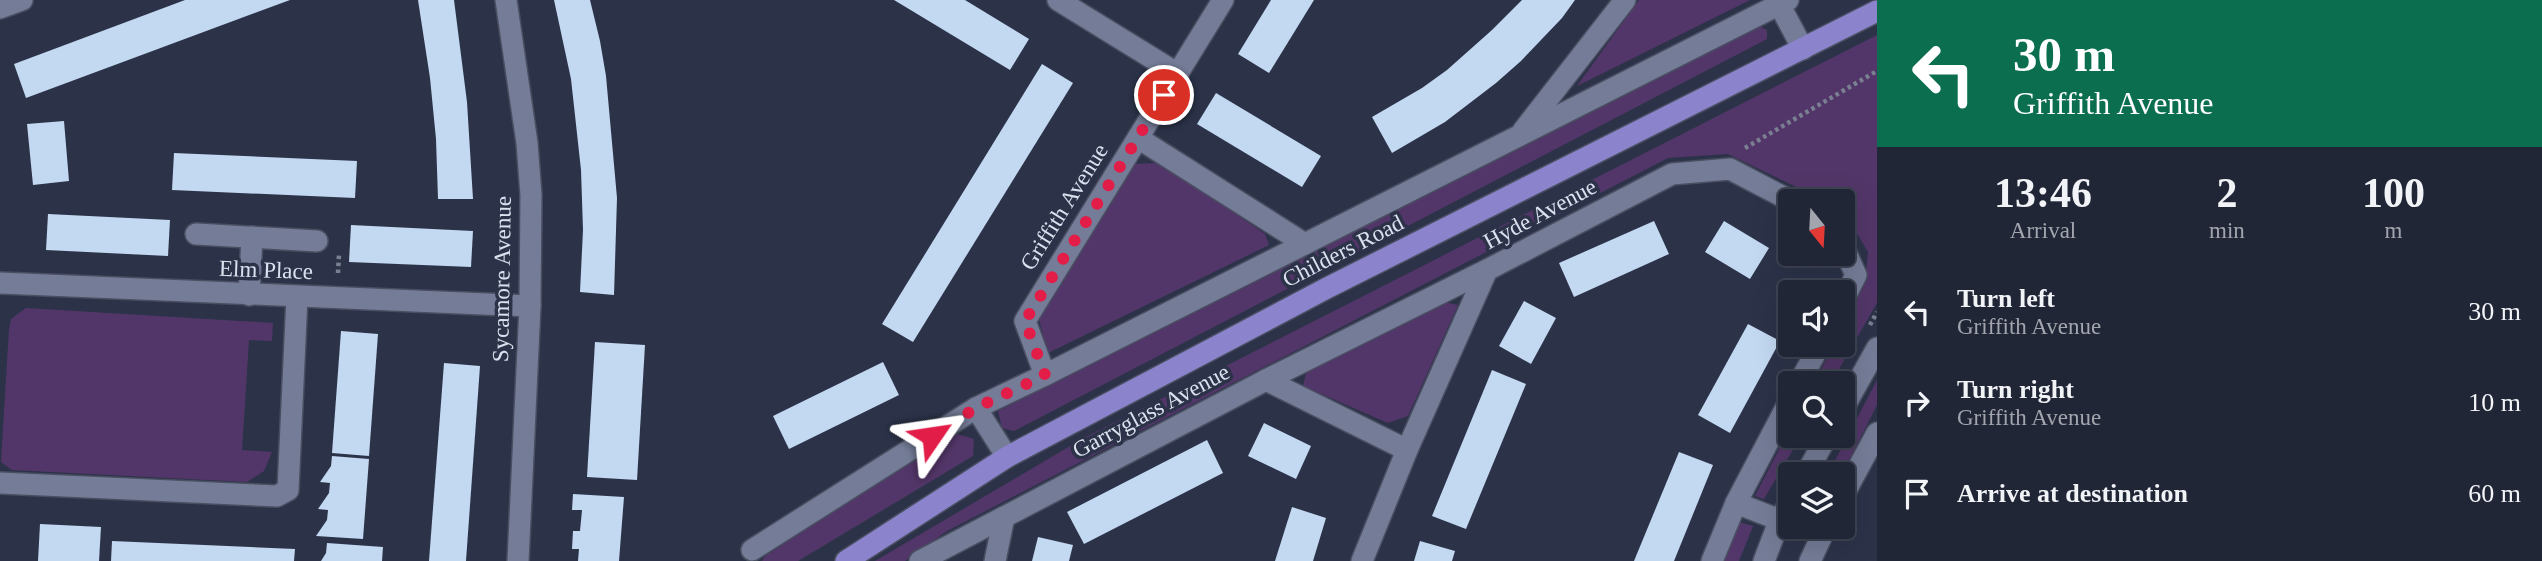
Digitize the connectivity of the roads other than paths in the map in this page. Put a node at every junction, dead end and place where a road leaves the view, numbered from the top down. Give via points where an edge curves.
1 (22, 0) edge
2 (506, 0) edge
3 (1058, 0) edge
4 (1223, 0) edge
5 (1625, 0) edge
6 (1784, 2) edge
7 (0, 8) edge
8 (1877, 11) edge
9 (1803, 48) junction
10 (1178, 74) junction
11 (1520, 136) junction
12 (1138, 138) junction
13 (1778, 194) edge
14 (196, 234) dead end
15 (252, 237) junction
16 (317, 241) dead end
17 (1305, 244) junction
18 (1487, 270) junction
19 (0, 284) edge
20 (249, 295) junction
21 (298, 298) junction
22 (530, 306) junction
23 (1877, 348) edge
24 (1045, 375) junction
25 (1266, 380) junction
26 (1855, 387) edge
27 (976, 408) junction
28 (1778, 422) edge
29 (1877, 433) edge
30 (1407, 450) junction
31 (1007, 457) junction
32 (1855, 474) edge
33 (0, 483) edge
34 (1735, 503) junction
35 (1778, 515) edge
36 (1004, 517) junction
37 (1778, 537) edge
38 (1820, 539) edge
39 (752, 550) dead end
40 (517, 561) edge
41 (846, 561) edge
42 (920, 561) edge
43 (995, 561) edge
44 (1362, 561) edge
45 (1712, 561) edge
46 (1764, 561) edge
47 (1810, 561) edge

1 - 7 street
2 - 22 street, Sycamore Avenue via 530,173
3 - 10 street
4 - 10 street, Griffith Avenue
5 - 11 street
6 - 9 street
6 - 11 street
8 - 9 main road, Childers Road
9 - 31 main road, Childers Road via 1327,288
10 - 12 street, Griffith Avenue
11 - 17 street
12 - 17 street
12 - 24 street, Griffith Avenue via 1025,321
13 - 18 street, Hyde Avenue via 1730,169 1672,174
14 - 15 street
15 - 16 street
15 - 20 street
17 - 24 street
18 - 25 street
18 - 30 street, Hyde Avenue
19 - 20 street, Elm Place
20 - 21 street, Elm Place
21 - 22 street, Elm Place
21 - 33 street via 288,490 277,496
22 - 40 street, Sycamore Avenue
23 - 26 street
24 - 27 street
25 - 30 street, Garryglass Avenue
25 - 36 street, Garryglass Avenue
27 - 31 street
27 - 39 street
28 - 34 street
29 - 32 street
30 - 44 street, Hyde Avenue
31 - 41 main road, Childers Road
34 - 35 street
34 - 45 street
36 - 42 street, Garryglass Avenue
36 - 43 street
37 - 46 street
38 - 47 street

